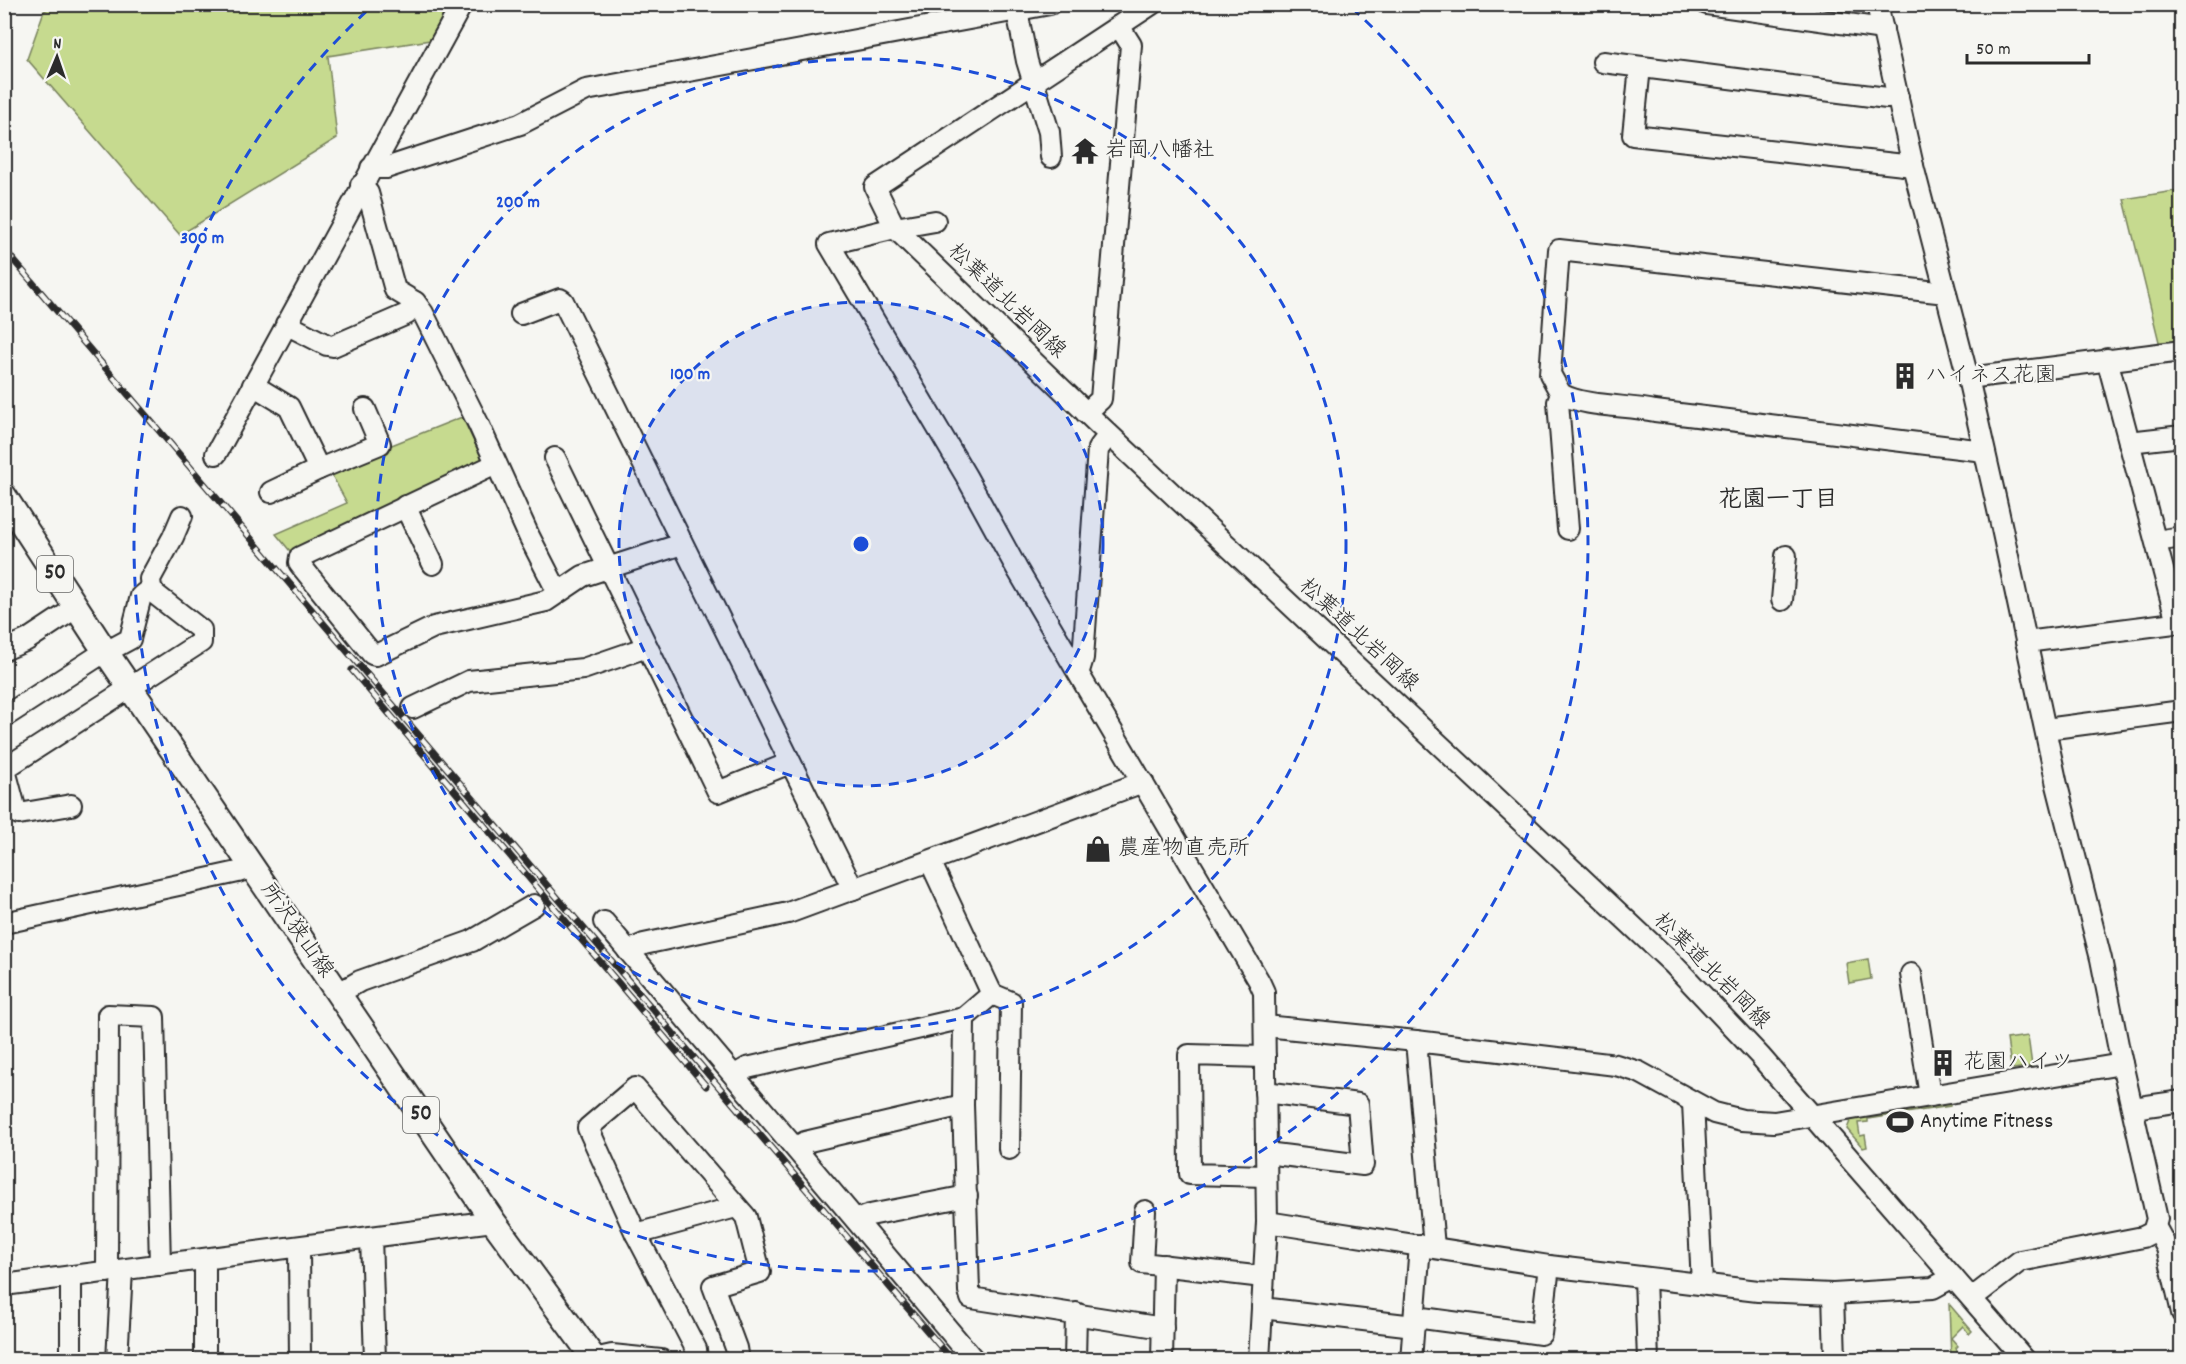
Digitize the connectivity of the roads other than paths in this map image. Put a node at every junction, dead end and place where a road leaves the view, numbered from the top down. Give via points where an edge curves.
1 (462, 4) edge
2 (1050, 4) edge
3 (1707, 4) edge
4 (1877, 4) edge
5 (1149, 6) edge
6 (1017, 11) junction
7 (1119, 26) junction
8 (1883, 29) junction
9 (1603, 62) dead end
10 (1640, 67) junction
11 (1034, 82) junction
12 (1898, 97) junction
13 (1051, 157) dead end
14 (1913, 166) junction
15 (366, 176) junction
16 (935, 221) dead end
17 (895, 228) junction
18 (1946, 293) junction
19 (415, 303) junction
20 (521, 314) dead end
21 (286, 324) junction
22 (2181, 351) edge
23 (2107, 359) junction
24 (1968, 378) junction
25 (253, 385) junction
26 (1561, 394) junction
27 (365, 409) dead end
28 (1086, 413) junction
29 (1109, 435) junction
30 (2181, 435) edge
31 (2129, 442) junction
32 (1984, 451) junction
33 (216, 454) dead end
34 (555, 458) dead end
35 (496, 464) junction
36 (319, 469) junction
37 (271, 492) dead end
38 (4, 496) edge
39 (405, 506) junction
40 (182, 516) dead end
41 (1568, 529) dead end
42 (2181, 537) edge
43 (2156, 541) junction
44 (682, 544) junction
45 (1786, 556) dead end
46 (433, 564) dead end
47 (610, 567) junction
48 (150, 588) junction
49 (561, 591) junction
50 (1782, 600) dead end
51 (77, 607) junction
52 (2179, 622) edge
53 (2026, 642) junction
54 (647, 646) junction
55 (4, 650) edge
56 (106, 652) junction
57 (1079, 671) junction
58 (130, 688) junction
59 (413, 708) dead end
60 (2181, 711) edge
61 (4, 717) edge
62 (2046, 729) junction
63 (790, 763) junction
64 (5, 768) edge
65 (1143, 782) junction
66 (71, 805) dead end
67 (930, 861) junction
68 (252, 867) junction
69 (853, 890) junction
70 (534, 905) dead end
71 (4, 922) edge
72 (604, 922) dead end
73 (628, 951) junction
74 (1911, 974) dead end
75 (339, 993) junction
76 (992, 994) junction
77 (964, 1018) junction
78 (1264, 1026) junction
79 (1416, 1041) junction
80 (1265, 1056) junction
81 (2122, 1064) junction
82 (735, 1075) junction
83 (1265, 1092) junction
84 (1930, 1096) junction
85 (2181, 1101) edge
86 (1693, 1103) junction
87 (963, 1105) junction
88 (2133, 1108) junction
89 (1814, 1117) junction
90 (795, 1147) junction
91 (1009, 1149) dead end
92 (1266, 1153) junction
93 (1266, 1176) junction
94 (967, 1196) junction
95 (736, 1207) junction
96 (1145, 1211) dead end
97 (493, 1221) junction
98 (1267, 1222) junction
99 (859, 1223) junction
100 (2156, 1228) junction
101 (636, 1234) junction
102 (371, 1237) junction
103 (1427, 1246) junction
104 (299, 1247) junction
105 (205, 1259) junction
106 (160, 1265) junction
107 (1164, 1265) junction
108 (1549, 1266) junction
109 (115, 1271) junction
110 (70, 1276) junction
111 (1263, 1277) junction
112 (1953, 1277) junction
113 (1645, 1278) junction
114 (1702, 1284) junction
115 (4, 1285) edge
116 (1833, 1294) junction
117 (1972, 1298) junction
118 (1262, 1308) junction
119 (1076, 1313) junction
120 (2181, 1313) edge
121 (1415, 1322) junction
122 (1163, 1328) junction
123 (71, 1359) edge
124 (117, 1359) edge
125 (205, 1359) edge
126 (300, 1359) edge
127 (375, 1359) edge
128 (594, 1359) edge
129 (661, 1359) edge
130 (698, 1359) edge
131 (738, 1359) edge
132 (974, 1359) edge
133 (1075, 1359) edge
134 (1162, 1359) edge
135 (1259, 1359) edge
136 (1411, 1359) edge
137 (1648, 1359) edge
138 (1835, 1359) edge
139 (2025, 1359) edge

1 - 15 street
2 - 6 street
3 - 8 street
4 - 8 street
5 - 7 street
6 - 11 street
6 - 15 street via 586,90 510,128
7 - 11 street
7 - 28 street via 1131,45 1123,149 1101,399
8 - 12 street
9 - 10 street
10 - 12 street
10 - 14 street via 1633,135
11 - 13 street via 1049,132
11 - 17 street, 松葉道北岩岡線 via 875,187
12 - 14 street
14 - 18 street
15 - 19 street via 395,290
15 - 21 street
16 - 17 street
17 - 28 street, 松葉道北岩岡線
17 - 57 street via 830,244
18 - 24 street
18 - 26 street via 1559,250 1550,374
19 - 21 street via 407,314 333,346
19 - 35 street
20 - 44 street via 560,299 563,302
21 - 25 street
22 - 23 street
23 - 24 street
23 - 31 street
24 - 32 street
25 - 33 street
25 - 36 street via 289,407
26 - 32 street via 1573,400
26 - 41 street via 1558,402
27 - 36 street via 380,444
28 - 29 street, 松葉道北岩岡線
29 - 57 street via 1098,448
29 - 89 street, 松葉道北岩岡線 via 1673,964
30 - 31 street
31 - 43 street
32 - 53 street
34 - 47 street
35 - 39 street
35 - 49 street via 553,584
36 - 37 street
38 - 51 main road, 所沢狭山線 / 50
39 - 46 street
39 - 49 street via 304,554 299,560 372,654 434,627 540,603
40 - 48 street via 150,579
42 - 43 street
43 - 52 street
44 - 47 street
44 - 63 street
45 - 50 street
47 - 49 street via 583,576
47 - 54 street
48 - 56 street via 141,596 130,639
48 - 58 street via 198,627 202,637 199,645
51 - 55 street via 27,640
51 - 56 main road, 所沢狭山線 / 50
52 - 53 street
53 - 62 street
54 - 59 street via 583,669 469,681
54 - 63 street via 718,792
56 - 58 main road, 所沢狭山線 / 50
56 - 61 street
57 - 65 street
58 - 64 street
58 - 68 main road, 所沢狭山線 / 50
60 - 62 street
62 - 81 street
63 - 69 street
64 - 66 street via 19,814
65 - 67 street
65 - 78 street via 1259,981 1264,992
67 - 69 street
67 - 76 street
68 - 71 street
68 - 75 main road, 所沢狭山線 / 50
69 - 73 street via 788,913 644,944
70 - 75 street via 472,941 360,981
72 - 73 street
73 - 82 street
74 - 84 street
75 - 97 main road, 所沢狭山線 / 50
76 - 77 street
76 - 91 street via 1011,1002
77 - 82 street via 747,1068
77 - 87 street
78 - 79 street
78 - 80 street
79 - 86 street via 1616,1065 1639,1072
79 - 103 street
80 - 83 street
80 - 93 street via 1189,1055 1190,1174
81 - 84 street
81 - 88 street
82 - 90 street
83 - 92 street
83 - 92 street via 1358,1104 1363,1166
84 - 89 street
85 - 88 street
86 - 89 street via 1714,1113 1758,1122
86 - 114 street
87 - 90 street
87 - 94 street
88 - 100 street via 2157,1213
89 - 112 street, 松葉道北岩岡線
90 - 99 street
92 - 93 street
93 - 98 street
94 - 99 street via 870,1215
94 - 119 street via 971,1298
95 - 101 street
95 - 101 street via 635,1088 588,1128
95 - 131 street via 746,1217 760,1272 713,1286
96 - 107 street via 1142,1263
97 - 102 street
97 - 128 main road, 所沢狭山線 / 50
98 - 103 street
98 - 111 street
99 - 132 street
100 - 117 street via 2143,1237 2020,1261
100 - 120 street via 2167,1248
101 - 130 street
102 - 104 street
102 - 127 street
103 - 108 street
103 - 121 street
104 - 105 street
104 - 126 street
105 - 106 street
105 - 125 street
106 - 109 street
106 - 109 street via 154,1017 108,1015
107 - 111 street
107 - 122 street
108 - 113 street
108 - 121 street via 1541,1334
109 - 110 street
109 - 124 street
110 - 115 street
110 - 123 street
111 - 118 street
112 - 116 street via 1933,1288
112 - 117 street, 松葉道北岩岡線
113 - 114 street
113 - 137 street
114 - 116 street via 1758,1292
116 - 138 street
117 - 139 street, 松葉道北岩岡線
118 - 121 street
118 - 135 street
119 - 122 street
119 - 133 street
121 - 136 street
122 - 134 street
128 - 129 street via 612,1355

